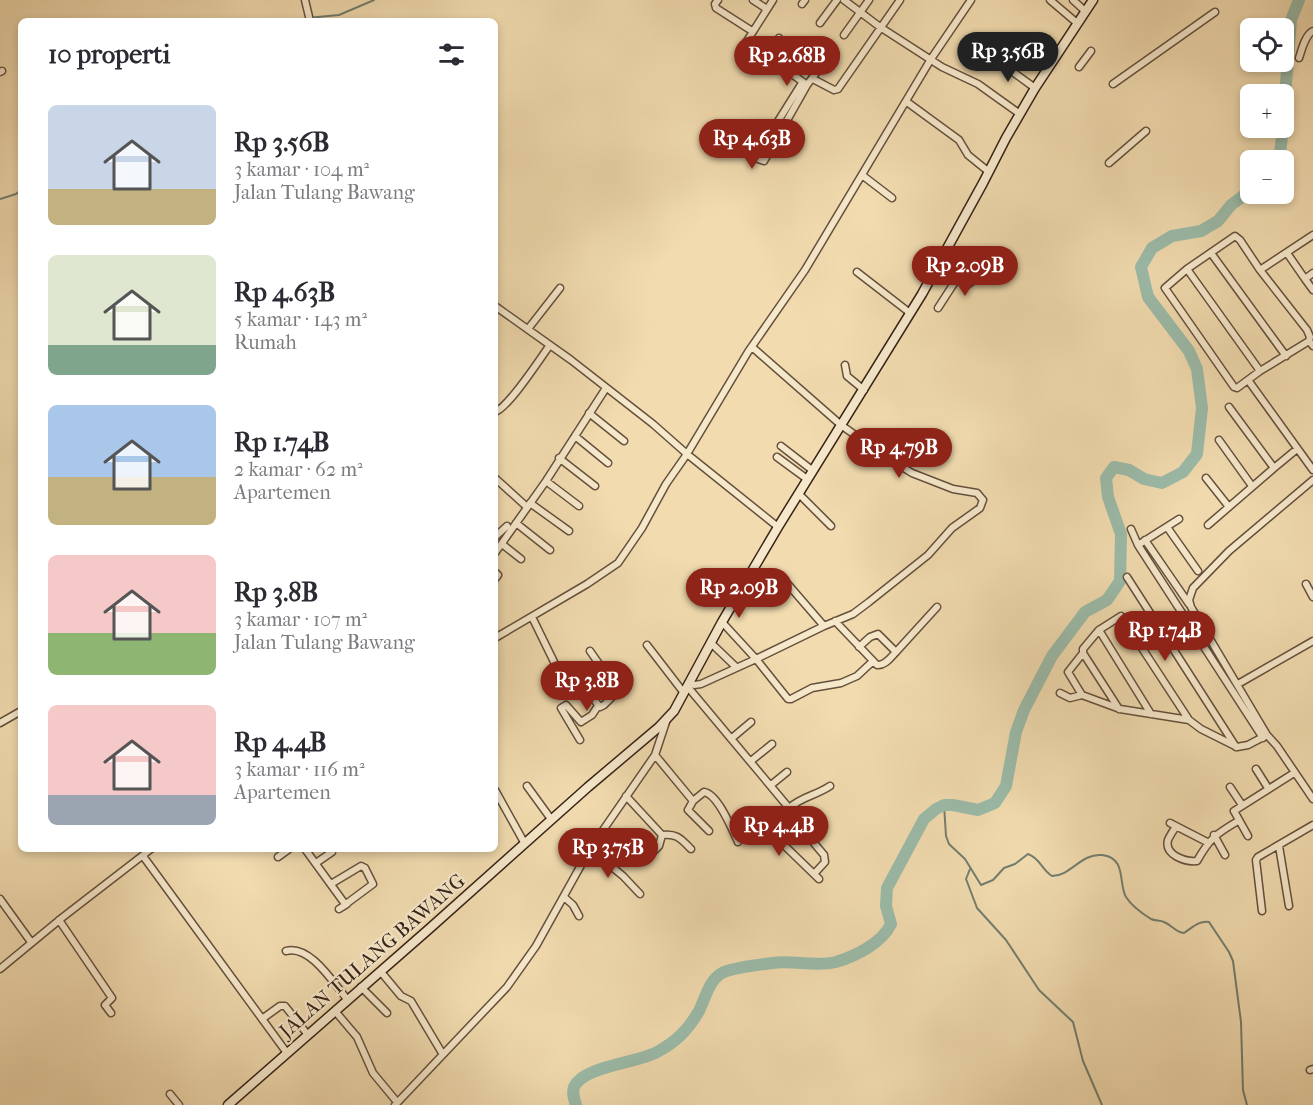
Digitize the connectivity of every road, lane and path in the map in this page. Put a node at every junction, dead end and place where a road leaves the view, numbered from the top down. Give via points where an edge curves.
1 (304, 0) edge
2 (718, 0) edge
3 (753, 0) edge
4 (773, 0) edge
5 (837, 0) edge
6 (844, 0) edge
7 (869, 0) edge
8 (900, 0) edge
9 (971, 0) edge
10 (1050, 0) edge
11 (1073, 0) edge
12 (1093, 0) edge
13 (767, 9) junction
14 (1086, 11) junction
15 (861, 12) junction
16 (1215, 12) dead end
17 (309, 18) edge
18 (820, 22) dead end
19 (1077, 23) junction
20 (880, 27) junction
21 (752, 31) junction
22 (1313, 31) edge
23 (844, 35) dead end
24 (779, 38) dead end
25 (1091, 51) dead end
26 (800, 55) dead end
27 (766, 57) junction
28 (1299, 58) dead end
29 (931, 59) junction
30 (995, 59) dead end
31 (822, 65) dead end
32 (1079, 67) dead end
33 (787, 72) junction
34 (813, 79) junction
35 (805, 84) junction
36 (1113, 84) dead end
37 (1035, 88) junction
38 (907, 102) junction
39 (1020, 114) junction
40 (1146, 131) dead end
41 (1109, 163) dead end
42 (989, 172) junction
43 (862, 175) junction
44 (892, 198) dead end
45 (1313, 235) edge
46 (1211, 253) junction
47 (1287, 253) junction
48 (971, 257) dead end
49 (1187, 269) junction
50 (1260, 270) junction
51 (857, 272) dead end
52 (1313, 273) edge
53 (959, 276) junction
54 (977, 278) dead end
55 (1305, 279) junction
56 (560, 288) dead end
57 (1313, 290) edge
58 (938, 308) dead end
59 (498, 309) edge
60 (910, 313) junction
61 (528, 329) junction
62 (1311, 343) edge
63 (550, 345) junction
64 (752, 347) junction
65 (1286, 356) junction
66 (845, 365) dead end
67 (1260, 371) junction
68 (1248, 380) junction
69 (606, 388) junction
70 (864, 390) junction
71 (1229, 407) dead end
72 (498, 410) edge
73 (589, 413) junction
74 (841, 425) junction
75 (575, 435) junction
76 (1218, 440) dead end
77 (624, 441) dead end
78 (781, 446) dead end
79 (1297, 449) junction
80 (687, 454) junction
81 (777, 457) dead end
82 (559, 458) junction
83 (608, 463) dead end
84 (1274, 468) junction
85 (812, 470) junction
86 (1313, 470) edge
87 (1206, 477) dead end
88 (807, 479) junction
89 (498, 480) edge
90 (546, 481) junction
91 (1313, 481) edge
92 (596, 486) dead end
93 (1252, 486) junction
94 (799, 494) junction
95 (529, 505) junction
96 (579, 506) dead end
97 (1228, 507) junction
98 (1179, 519) dead end
99 (516, 523) junction
100 (1208, 525) dead end
101 (507, 526) dead end
102 (831, 526) dead end
103 (778, 527) junction
104 (1167, 527) junction
105 (1131, 529) dead end
106 (569, 531) dead end
107 (498, 534) edge
108 (1145, 540) junction
109 (502, 544) junction
110 (1138, 545) junction
111 (498, 549) edge
112 (550, 550) dead end
113 (522, 559) dead end
114 (1198, 571) dead end
115 (1127, 577) dead end
116 (786, 582) dead end
117 (1306, 584) dead end
118 (1313, 597) edge
119 (937, 606) dead end
120 (1191, 607) junction
121 (532, 617) junction
122 (835, 621) junction
123 (722, 622) junction
124 (824, 626) junction
125 (1099, 630) junction
126 (498, 637) edge
127 (1313, 641) edge
128 (711, 643) junction
129 (647, 645) dead end
130 (859, 647) junction
131 (590, 651) dead end
132 (896, 651) junction
133 (1083, 653) junction
134 (756, 659) junction
135 (872, 662) junction
136 (736, 667) junction
137 (568, 671) junction
138 (552, 681) dead end
139 (1238, 684) junction
140 (686, 687) junction
141 (1060, 693) dead end
142 (1082, 695) junction
143 (598, 706) junction
144 (1120, 709) junction
145 (18, 713) edge
146 (1151, 714) junction
147 (668, 719) junction
148 (1189, 720) junction
149 (581, 722) junction
150 (751, 722) dead end
151 (0, 723) edge
152 (574, 728) junction
153 (1265, 737) junction
154 (732, 738) junction
155 (580, 740) dead end
156 (772, 744) dead end
157 (1237, 747) junction
158 (655, 755) junction
159 (752, 761) junction
160 (1256, 769) dead end
161 (787, 772) dead end
162 (1294, 773) junction
163 (771, 785) junction
164 (527, 786) dead end
165 (830, 786) dead end
166 (1230, 787) dead end
167 (1268, 788) junction
168 (498, 795) edge
169 (626, 796) junction
170 (1313, 799) edge
171 (693, 801) junction
172 (1242, 805) junction
173 (789, 808) junction
174 (792, 817) junction
175 (756, 818) dead end
176 (551, 819) junction
177 (1238, 821) junction
178 (1313, 825) edge
179 (709, 831) dead end
180 (662, 835) junction
181 (774, 836) junction
182 (1214, 836) junction
183 (1248, 836) dead end
184 (738, 842) dead end
185 (1207, 842) junction
186 (525, 844) junction
187 (1279, 846) junction
188 (590, 849) junction
189 (691, 849) dead end
190 (148, 852) edge
191 (285, 852) edge
192 (307, 852) edge
193 (332, 852) dead end
194 (1225, 855) dead end
195 (143, 856) junction
196 (649, 856) dead end
197 (278, 857) dead end
198 (316, 863) junction
199 (331, 884) junction
200 (640, 894) dead end
201 (564, 897) junction
202 (0, 899) edge
203 (347, 904) junction
204 (1289, 906) dead end
205 (339, 909) dead end
206 (1262, 911) dead end
207 (579, 916) dead end
208 (59, 920) junction
209 (32, 942) junction
210 (286, 951) dead end
211 (0, 969) edge
212 (381, 972) junction
213 (361, 987) junction
214 (348, 999) junction
215 (335, 1011) junction
216 (111, 1013) dead end
217 (387, 1013) dead end
218 (262, 1019) junction
219 (308, 1035) junction
220 (287, 1053) junction
221 (442, 1053) junction
222 (170, 1094) dead end
223 (396, 1104) edge
224 (179, 1105) edge
225 (228, 1105) edge

1 - 17 street
2 - 21 street via 716,8
3 - 13 street
4 - 13 street
5 - 18 street
6 - 15 street
7 - 15 street
8 - 20 street
9 - 29 street
10 - 19 street
11 - 14 street
12 - 14 street, JALAN TULANG BAWANG
13 - 21 street
14 - 19 street, JALAN TULANG BAWANG
15 - 20 street
15 - 23 street
16 - 36 street
19 - 37 street, JALAN TULANG BAWANG
20 - 29 street
20 - 34 street via 838,89
21 - 27 street via 747,40
22 - 28 street
24 - 27 street
25 - 32 street
26 - 33 street
27 - 33 street
29 - 38 street
29 - 39 street via 978,84
30 - 37 street
31 - 34 street
33 - 35 street
34 - 35 street
35 - 35 street via 755,158 764,161
37 - 39 street, JALAN TULANG BAWANG
38 - 42 street via 958,140 968,155
38 - 43 street
39 - 42 street, JALAN TULANG BAWANG
40 - 41 street
42 - 60 street, JALAN TULANG BAWANG
43 - 44 street
43 - 64 street via 805,270
45 - 47 street
46 - 49 street
46 - 50 street via 1234,236
46 - 65 street
47 - 50 street
47 - 55 street
48 - 53 street
49 - 67 street
49 - 68 street via 1165,288 1166,292 1234,387
50 - 62 street via 1309,333
51 - 60 street
52 - 55 street
53 - 54 street via 967,285
53 - 58 street
55 - 57 street
56 - 61 street
59 - 61 street
60 - 70 street, JALAN TULANG BAWANG
61 - 63 street
62 - 65 street
63 - 69 street
63 - 72 street
64 - 74 street
64 - 80 street
65 - 67 street
66 - 70 street via 847,376
67 - 68 street
68 - 79 street
69 - 73 street
69 - 80 street
70 - 74 street, JALAN TULANG BAWANG
71 - 84 street
73 - 75 street
73 - 77 street
74 - 85 street, JALAN TULANG BAWANG
74 - 122 street via 912,473 976,494 983,500 980,508 952,528 928,555 853,614
75 - 82 street
75 - 83 street
76 - 93 street
78 - 85 street
79 - 84 street
79 - 86 street
80 - 103 street
80 - 121 street via 618,563
81 - 88 street
82 - 90 street
82 - 92 street
84 - 93 street
85 - 88 street, JALAN TULANG BAWANG
87 - 97 street
88 - 94 street, JALAN TULANG BAWANG
89 - 95 street
90 - 95 street
90 - 96 street
91 - 120 street via 1229,551 1193,588
93 - 97 street
94 - 102 street
94 - 103 street, JALAN TULANG BAWANG
95 - 99 street
95 - 106 street
97 - 100 street
98 - 104 street
99 - 109 street
99 - 112 street
101 - 107 street
103 - 123 street, JALAN TULANG BAWANG
104 - 108 street
104 - 114 street
105 - 110 street
108 - 110 street
108 - 120 street
109 - 111 street
109 - 113 street
110 - 153 street
115 - 157 street
116 - 124 street
117 - 118 street
119 - 132 street
120 - 139 street
121 - 126 street
121 - 137 street via 556,666
122 - 124 street
122 - 130 street
123 - 128 street, JALAN TULANG BAWANG
123 - 134 street
124 - 134 street
125 - 133 street via 1088,640
125 - 146 street
125 - 148 street via 1121,616
127 - 139 street
128 - 136 street
128 - 140 street, JALAN TULANG BAWANG
129 - 140 street
130 - 132 street via 878,634
130 - 135 street
131 - 143 street via 618,691
132 - 135 street via 880,666
133 - 142 street via 1068,672
133 - 144 street
134 - 135 street via 788,699 857,676
134 - 136 street
136 - 140 street
137 - 138 street
137 - 143 street
139 - 153 street
140 - 147 street, JALAN TULANG BAWANG
140 - 154 street
141 - 142 street via 1070,698
142 - 144 street
143 - 149 street
144 - 146 street
145 - 151 street
146 - 148 street
147 - 158 street
147 - 176 street, JALAN TULANG BAWANG
148 - 157 street
149 - 152 street
149 - 152 street via 566,705 562,707
150 - 154 street
152 - 155 street
153 - 157 street
153 - 162 street via 1277,746
154 - 159 street
156 - 159 street
158 - 169 street
158 - 171 street
159 - 163 street
160 - 167 street
161 - 163 street
162 - 167 street
162 - 170 street
163 - 173 street
164 - 176 street
165 - 173 street via 799,799
166 - 172 street
167 - 172 street
168 - 186 street
169 - 180 street
169 - 188 street
171 - 179 street via 688,810
171 - 184 street via 704,792 709,794
172 - 177 street via 1234,811
173 - 174 street
174 - 181 street
174 - 181 street via 824,855 825,862 816,877
175 - 181 street
176 - 186 street, JALAN TULANG BAWANG
177 - 182 street
177 - 183 street
178 - 187 street
180 - 189 street via 679,836
180 - 196 street via 659,846
182 - 185 street
182 - 194 street
185 - 185 street via 1173,824 1168,843 1175,856 1193,862
186 - 212 street, JALAN TULANG BAWANG
187 - 204 street
187 - 206 street via 1256,860
188 - 200 street
188 - 201 street
190 - 195 street
191 - 197 street
192 - 198 street
193 - 198 street
195 - 208 street
195 - 218 street
198 - 199 street
199 - 203 street
199 - 203 street via 357,867 365,868 373,886
201 - 207 street
201 - 221 street via 507,987
202 - 209 street
203 - 205 street
208 - 209 street
208 - 216 street via 112,998 105,1005
209 - 211 street
210 - 214 street via 302,952 312,958
212 - 213 street, JALAN TULANG BAWANG
212 - 221 street via 401,996 411,1001
213 - 214 street, JALAN TULANG BAWANG
213 - 217 street
214 - 215 street, JALAN TULANG BAWANG
215 - 219 street, JALAN TULANG BAWANG
215 - 223 street via 357,1037 374,1073
218 - 219 street via 285,1006
218 - 220 street
219 - 220 street, JALAN TULANG BAWANG
220 - 225 street, JALAN TULANG BAWANG
221 - 223 street
222 - 224 street

